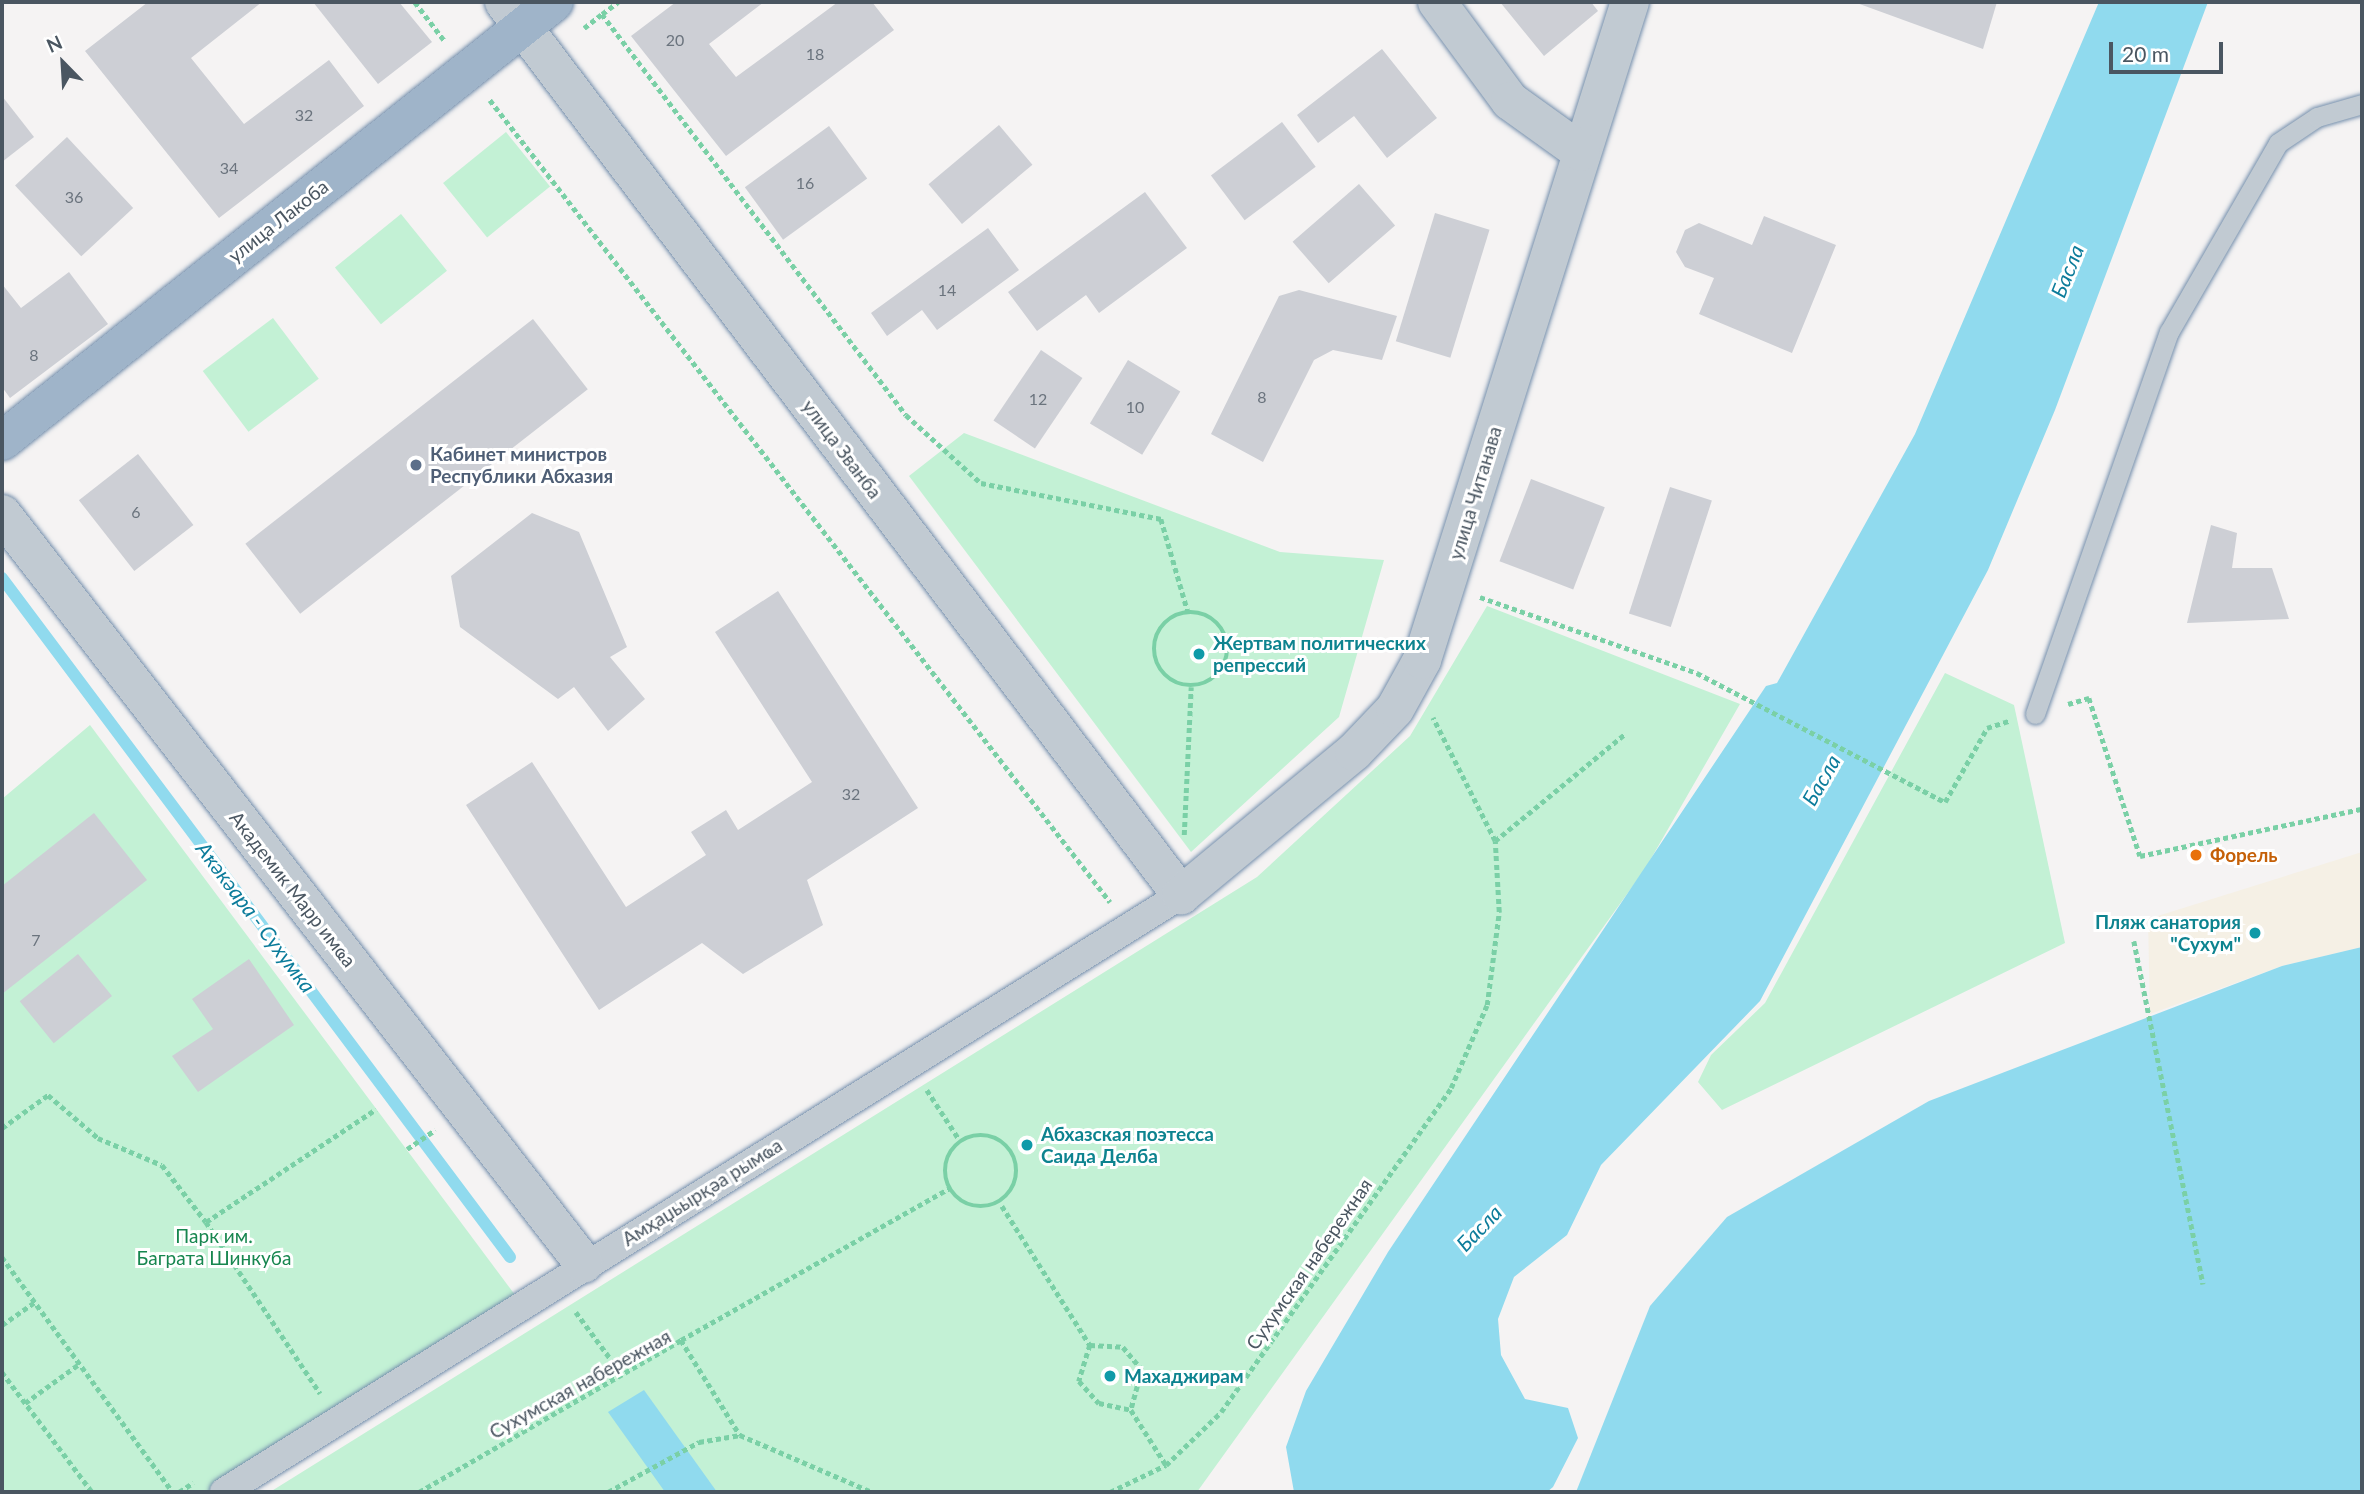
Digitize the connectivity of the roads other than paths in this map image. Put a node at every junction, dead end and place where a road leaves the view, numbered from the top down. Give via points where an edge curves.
1 (554, 2) edge
2 (1437, 2) edge
3 (1630, 2) edge
4 (513, 14) edge
5 (2362, 104) edge
6 (1581, 152) junction
7 (2, 441) edge
8 (2, 514) edge
9 (2035, 714) road end
10 (1181, 895) junction
11 (570, 1274) junction
12 (225, 1492) edge

1 - 4 highway, улица Лакоба
2 - 6 street via 1510,101
3 - 6 street, улица Читанава
4 - 7 highway, улица Лакоба via 468,71
4 - 10 street, улица Званба
5 - 9 lane via 2316,117 2278,143 2169,332
6 - 10 street, улица Читанава via 1446,585 1411,681 1395,709 1354,752
8 - 11 street, Академик Марр имҩа
10 - 11 street, Амҳаџьырқәа рымҩа
11 - 12 street, Амҳаџьырқәа рымҩа

